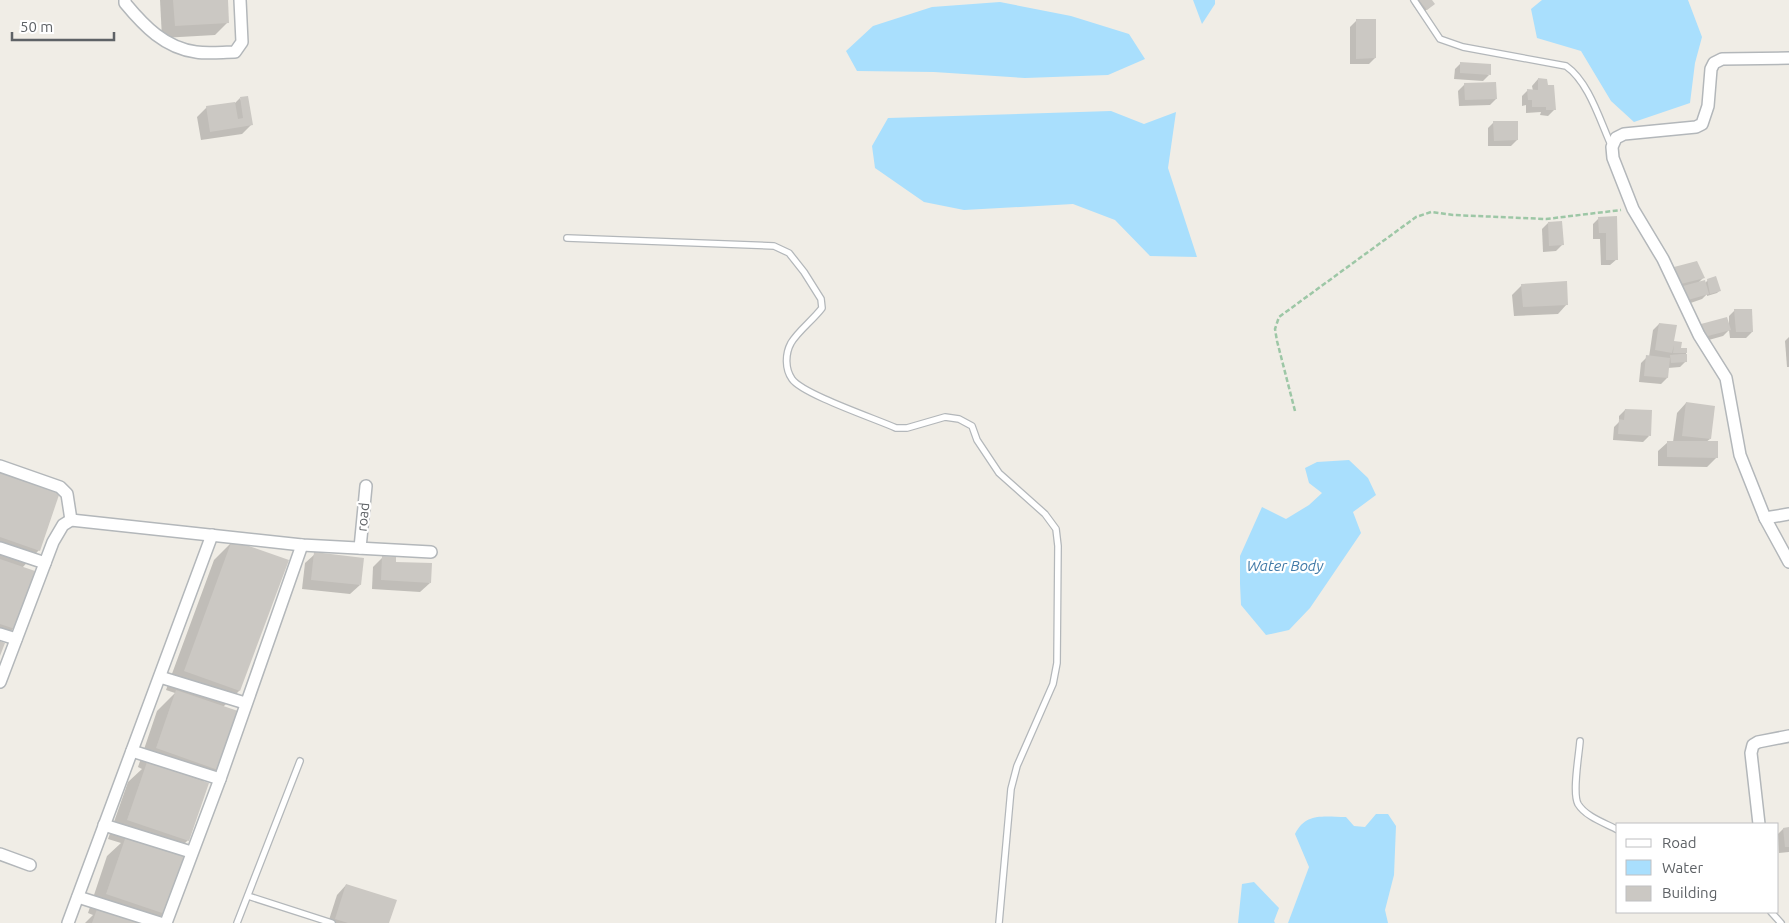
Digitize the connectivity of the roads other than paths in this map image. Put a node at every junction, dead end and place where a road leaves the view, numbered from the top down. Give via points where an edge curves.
1 (124, 0) edge
2 (240, 0) edge
3 (1414, 0) edge
4 (1789, 58) edge
5 (1612, 147) junction
6 (567, 238) dead end
7 (0, 466) edge
8 (366, 486) dead end
9 (1789, 514) edge
10 (1765, 518) junction
11 (71, 520) junction
12 (212, 535) junction
13 (302, 545) junction
14 (0, 548) edge
15 (360, 548) junction
16 (431, 552) dead end
17 (1789, 562) edge
18 (45, 563) junction
19 (0, 634) edge
20 (16, 639) junction
21 (160, 677) junction
22 (0, 682) edge
23 (245, 703) junction
24 (1789, 736) edge
25 (1580, 741) dead end
26 (132, 751) junction
27 (300, 761) dead end
28 (220, 779) junction
29 (1759, 823) edge
30 (104, 825) junction
31 (1616, 829) edge
32 (191, 852) junction
33 (0, 854) edge
34 (30, 866) dead end
35 (248, 896) junction
36 (78, 897) junction
37 (1772, 913) edge
38 (68, 923) edge
39 (160, 923) edge
40 (166, 923) edge
41 (237, 923) edge
42 (332, 923) edge
43 (999, 923) edge
44 (1781, 923) edge

1 - 2 street via 142,24 166,43 196,52 235,52 242,42
3 - 5 lane via 1440,39 1463,47 1566,66 1575,72 1584,84
4 - 5 street via 1722,59 1714,63 1702,124 1696,128 1624,134 1616,138
5 - 10 street via 1613,158 1633,209 1663,259 1699,336 1726,378 1740,455
6 - 43 lane via 774,246 789,253 822,299 822,308 791,343 786,357 793,380 806,391 896,428 945,417 959,419 972,426 977,440 1000,473 1046,514 1056,529 1057,663 1053,684 1017,766 1011,789
7 - 11 street via 60,487 66,494
8 - 15 street, road
9 - 10 street
10 - 17 street
11 - 12 street
11 - 18 street via 63,525
12 - 13 street
12 - 21 street
13 - 15 street
13 - 23 street
14 - 18 street
15 - 16 street
18 - 20 street
19 - 20 street
20 - 22 street
21 - 23 street
21 - 26 street
23 - 28 street
24 - 29 street via 1753,745 1751,753
25 - 31 lane via 1578,803 1587,813
26 - 28 street
26 - 30 street
27 - 35 lane
28 - 32 street
30 - 32 street
30 - 36 street
32 - 40 street
33 - 34 street
35 - 41 lane
35 - 42 lane
36 - 38 street
36 - 39 street
37 - 44 lane

